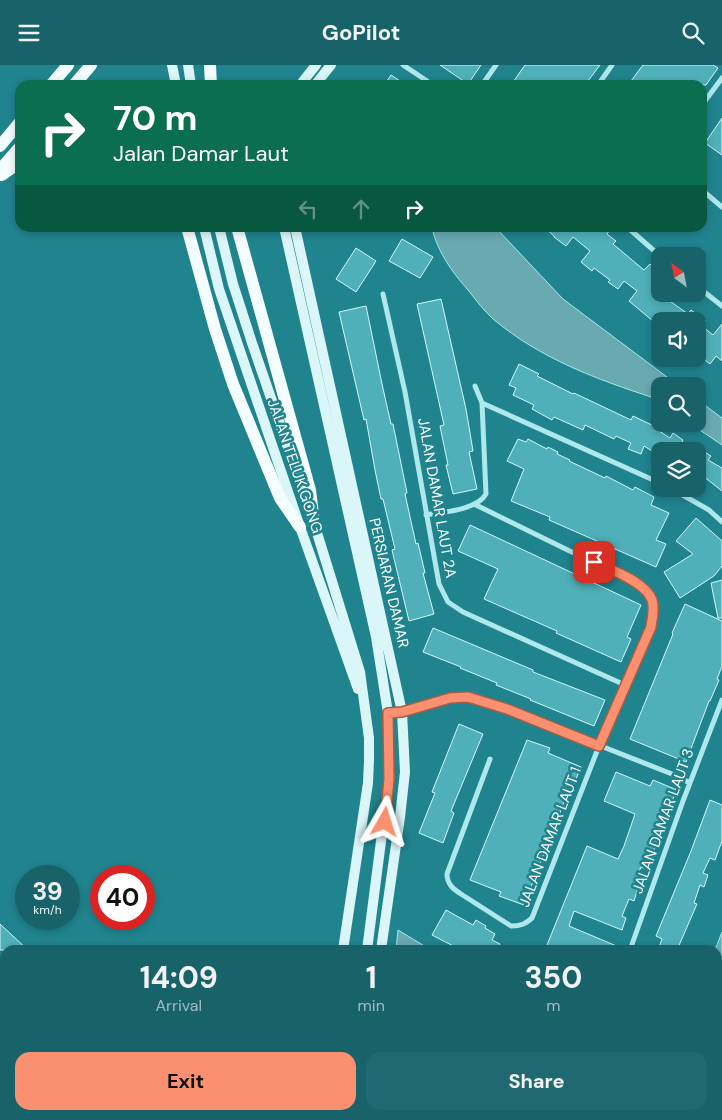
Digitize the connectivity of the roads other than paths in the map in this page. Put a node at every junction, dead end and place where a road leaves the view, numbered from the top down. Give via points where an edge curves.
1 (68, 65) edge
2 (91, 65) edge
3 (172, 65) edge
4 (188, 65) edge
5 (210, 65) edge
6 (316, 65) edge
7 (331, 65) edge
8 (403, 65) edge
9 (496, 65) edge
10 (612, 65) edge
11 (722, 78) edge
12 (56, 80) edge
13 (78, 80) edge
14 (175, 80) edge
15 (190, 80) edge
16 (211, 80) edge
17 (304, 80) edge
18 (319, 80) edge
19 (426, 80) edge
20 (486, 80) edge
21 (602, 80) edge
22 (707, 98) edge
23 (15, 128) edge
24 (0, 146) edge
25 (15, 153) edge
26 (15, 166) edge
27 (0, 170) edge
28 (0, 177) edge
29 (707, 194) edge
30 (722, 207) edge
31 (188, 232) edge
32 (205, 232) edge
33 (220, 232) edge
34 (238, 232) edge
35 (285, 232) edge
36 (296, 232) edge
37 (633, 232) edge
38 (651, 248) edge
39 (706, 293) edge
40 (383, 294) dead end
41 (722, 306) edge
42 (475, 386) dead end
43 (482, 403) junction
44 (651, 479) edge
45 (686, 497) edge
46 (476, 505) junction
47 (426, 515) junction
48 (722, 522) edge
49 (314, 523) junction
50 (300, 527) junction
51 (625, 685) junction
52 (722, 700) edge
53 (402, 712) junction
54 (366, 713) junction
55 (388, 713) junction
56 (599, 746) junction
57 (490, 759) dead end
58 (690, 783) junction
59 (344, 945) edge
60 (368, 945) edge
61 (382, 945) edge
62 (632, 945) edge

1 - 12 main road
2 - 13 main road
3 - 14 street
4 - 15 street
5 - 16 main road
6 - 17 street
7 - 18 street
8 - 19 street
9 - 20 street
10 - 21 street
11 - 22 street
23 - 24 main road
25 - 27 main road
26 - 28 main road
29 - 30 street
31 - 50 main road via 233,384 280,498
32 - 50 street, JALAN TELUK GONG via 219,289
33 - 49 street, JALAN TELUK GONG via 252,343
34 - 49 main road via 310,490
35 - 55 street, PERSIARAN DAMAR via 376,637
36 - 53 street, PERSIARAN DAMAR
37 - 38 street
39 - 41 street
40 - 47 street, JALAN DAMAR LAUT 2A via 405,392
42 - 43 street
43 - 44 street
43 - 46 street via 486,494
45 - 48 street
46 - 47 street
46 - 51 street via 625,577 647,591 654,611 651,627
47 - 51 street, JALAN DAMAR LAUT 2A via 439,584 453,607
49 - 54 street, JALAN TELUK GONG via 360,672
50 - 54 street, JALAN TELUK GONG
51 - 56 street
52 - 58 street, JALAN DAMAR LAUT 3
53 - 55 street
53 - 56 street via 450,698 468,697
53 - 61 street, PERSIARAN DAMAR via 405,772
54 - 59 street, JALAN TELUK GONG via 368,783
55 - 60 street, PERSIARAN DAMAR via 389,779
56 - 57 street, JALAN DAMAR LAUT 1 via 532,918 518,926 512,926 461,895 447,880
56 - 58 street
58 - 62 street, JALAN DAMAR LAUT 3

